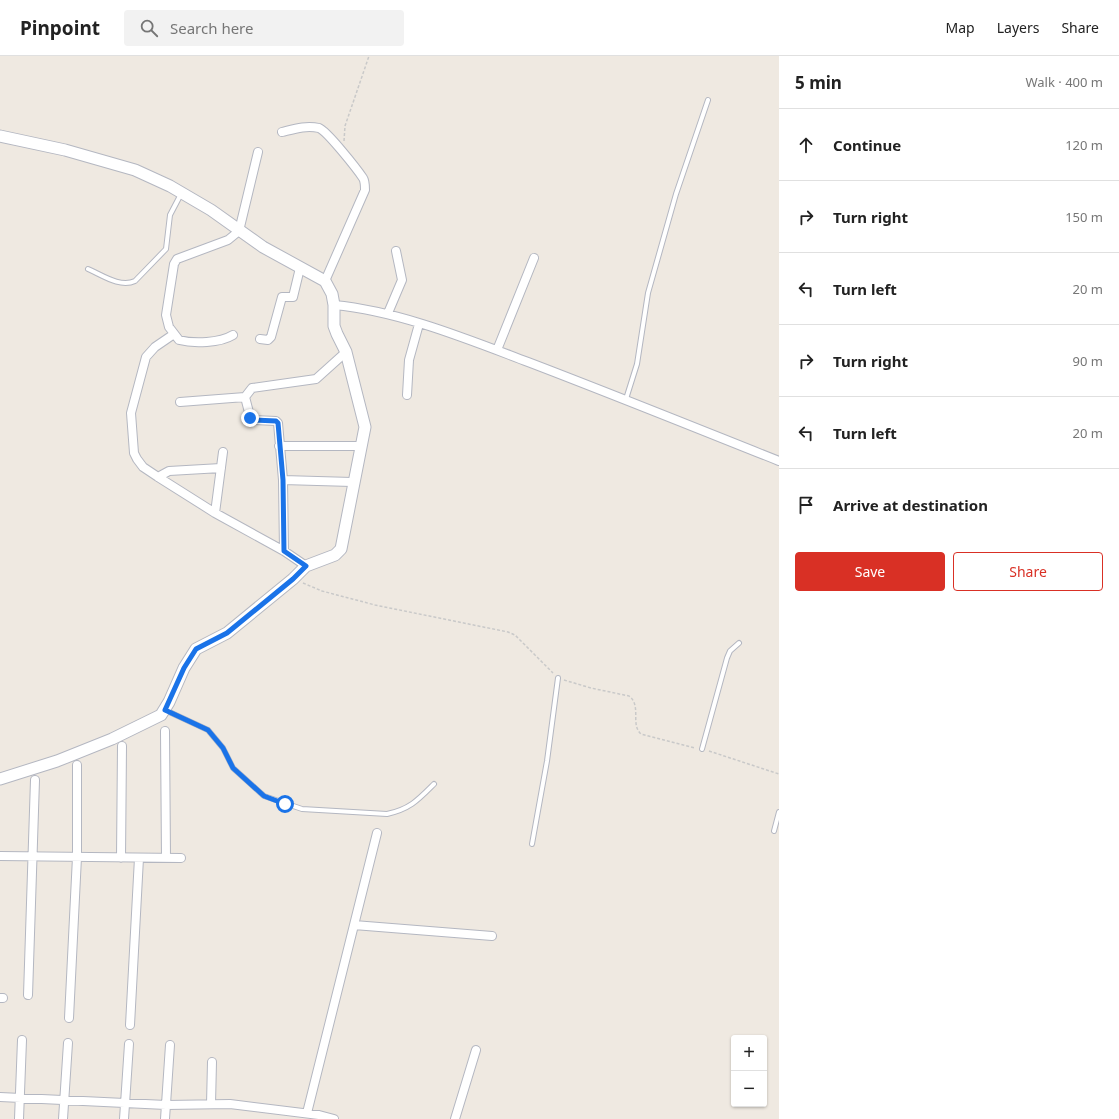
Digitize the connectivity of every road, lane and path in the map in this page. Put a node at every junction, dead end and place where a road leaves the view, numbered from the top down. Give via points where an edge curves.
1 (369, 56) edge
2 (708, 100) dead end
3 (282, 132) dead end
4 (0, 136) edge
5 (258, 152) dead end
6 (344, 153) junction
7 (181, 193) junction
8 (239, 231) junction
9 (396, 251) dead end
10 (534, 258) dead end
11 (300, 268) junction
12 (88, 269) dead end
13 (325, 281) junction
14 (334, 305) junction
15 (388, 313) junction
16 (419, 324) junction
17 (174, 334) junction
18 (233, 335) dead end
19 (260, 339) dead end
20 (497, 350) junction
21 (346, 352) junction
22 (407, 395) dead end
23 (245, 397) junction
24 (626, 399) junction
25 (180, 402) dead end
26 (279, 446) junction
27 (361, 446) junction
28 (223, 452) dead end
29 (779, 461) edge
30 (221, 468) junction
31 (158, 477) junction
32 (283, 480) junction
33 (352, 482) junction
34 (215, 513) junction
35 (284, 551) junction
36 (306, 566) junction
37 (293, 579) junction
38 (739, 643) dead end
39 (558, 678) junction
40 (165, 710) junction
41 (165, 731) dead end
42 (122, 746) dead end
43 (702, 750) junction
44 (77, 765) dead end
45 (779, 774) edge
46 (0, 779) edge
47 (35, 780) dead end
48 (434, 784) dead end
49 (779, 812) edge
50 (774, 831) dead end
51 (377, 833) dead end
52 (532, 844) dead end
53 (0, 856) edge
54 (33, 857) junction
55 (77, 857) junction
56 (121, 858) junction
57 (139, 858) junction
58 (166, 858) junction
59 (181, 858) dead end
60 (354, 925) junction
61 (492, 936) dead end
62 (28, 994) dead end
63 (69, 1018) dead end
64 (130, 1025) dead end
65 (22, 1040) dead end
66 (68, 1042) dead end
67 (129, 1044) dead end
68 (170, 1045) dead end
69 (476, 1050) dead end
70 (212, 1062) dead end
71 (0, 1097) edge
72 (21, 1098) junction
73 (64, 1100) junction
74 (125, 1103) junction
75 (211, 1104) junction
76 (166, 1105) junction
77 (307, 1113) junction
78 (20, 1119) edge
79 (63, 1119) edge
80 (124, 1119) edge
81 (165, 1119) edge
82 (334, 1119) edge
83 (456, 1119) edge

1 - 6 path via 345,126
2 - 24 lane via 676,194 648,293 637,364
3 - 6 street via 298,127 320,129
4 - 7 street via 65,150 135,170
5 - 8 street
6 - 13 street via 363,178 365,190
7 - 8 street via 211,210
7 - 12 lane via 170,215 166,249 135,281 130,284 120,283
8 - 11 street
8 - 17 street via 228,240 177,259 166,315 168,327
9 - 15 street via 402,280
10 - 20 street
11 - 13 street
11 - 19 street via 293,297 282,297 271,337 268,340
13 - 14 street
14 - 15 street
14 - 21 street via 336,334
15 - 16 street
16 - 20 street
16 - 22 street via 409,360
17 - 18 street via 179,340 191,342 222,340
17 - 31 street via 155,347 146,357 131,413 134,453 143,467
20 - 24 street
21 - 23 street via 316,379 252,388
21 - 27 street via 364,418
23 - 25 street
23 - 26 street via 251,420 277,422
24 - 29 street
26 - 27 street
26 - 32 street
27 - 33 street
28 - 30 street
30 - 31 street via 169,471
30 - 34 street
31 - 34 street
32 - 33 street
32 - 35 street
33 - 36 street via 340,549 335,555
34 - 35 street
35 - 36 street
36 - 37 street
37 - 39 path via 322,591 375,605 508,632 515,635
37 - 40 street via 227,633 196,649 184,668
38 - 43 lane via 730,651 727,658
39 - 43 path via 629,696 634,700 636,727 641,734
39 - 52 lane
40 - 46 street via 156,718 98,744 57,761
40 - 48 lane via 208,730 223,748 233,768 264,796 302,809 387,814 413,805
41 - 58 street
42 - 56 street
43 - 45 path
44 - 55 street
47 - 54 street
49 - 50 lane
51 - 60 street
53 - 54 street
54 - 55 street
54 - 62 street
55 - 56 street
55 - 63 street
56 - 57 street
57 - 58 street
57 - 64 street
58 - 59 street
60 - 61 street
60 - 77 street
65 - 72 street
66 - 73 street
67 - 74 street
68 - 76 street
69 - 83 street
70 - 75 street
71 - 72 street
72 - 73 street
72 - 78 street
73 - 74 street
73 - 79 street
74 - 76 street
74 - 80 street
75 - 76 street
75 - 77 street
76 - 81 street
77 - 82 street

